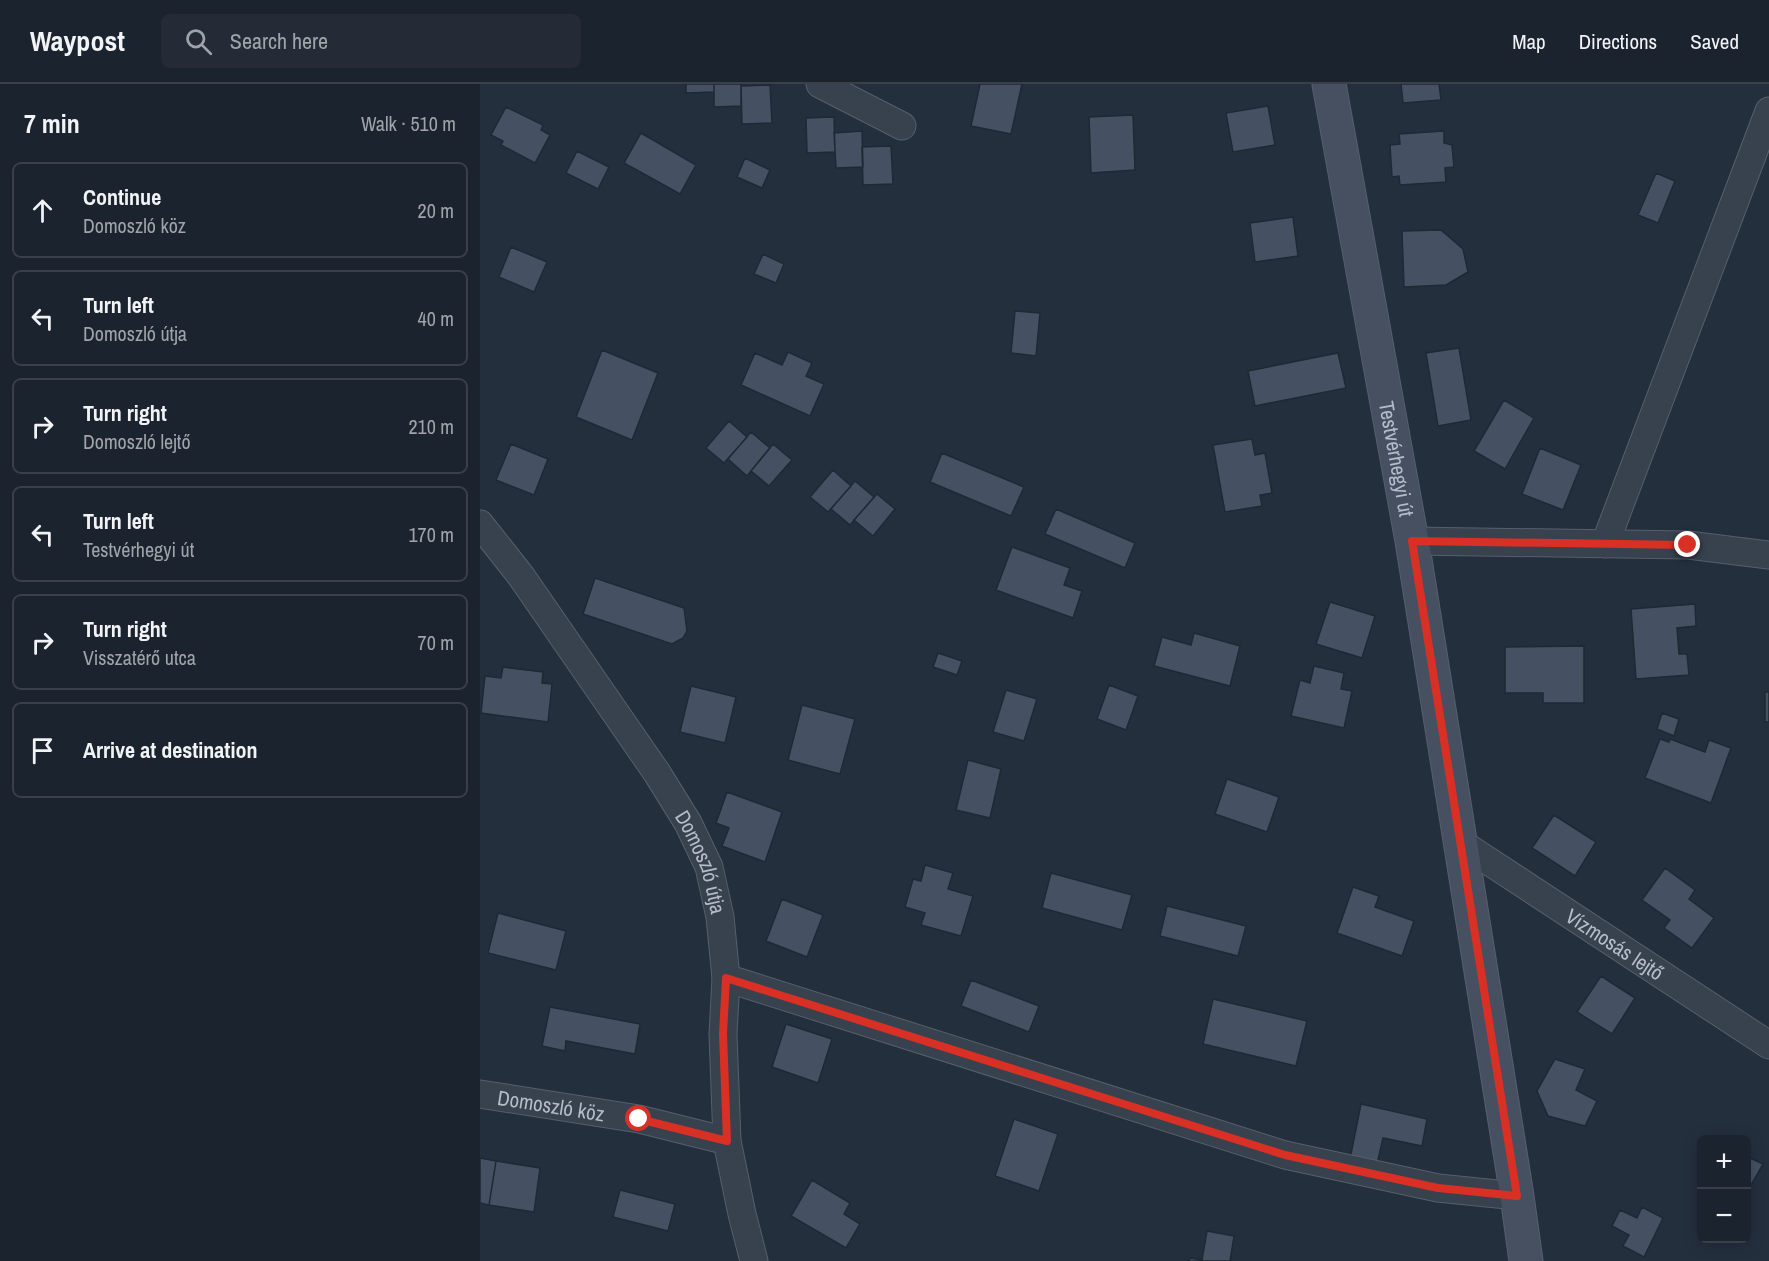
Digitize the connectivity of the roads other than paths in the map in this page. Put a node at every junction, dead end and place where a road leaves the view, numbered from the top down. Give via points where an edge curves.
1 (820, 84) edge
2 (1329, 84) edge
3 (1769, 111) edge
4 (902, 126) dead end
5 (480, 524) edge
6 (1412, 541) junction
7 (1605, 544) junction
8 (1769, 555) edge
9 (1461, 843) junction
10 (726, 978) junction
11 (1769, 1045) edge
12 (480, 1094) edge
13 (727, 1141) junction
14 (1517, 1196) junction
15 (754, 1261) edge
16 (1526, 1261) edge

1 - 4 street
2 - 6 street, Testvérhegyi út
3 - 7 street
5 - 10 street, Domoszló útja via 521,576 688,823 709,867 720,917
6 - 7 street
6 - 9 street, Testvérhegyi út
7 - 8 street via 1688,545
9 - 11 street, Vízmosás lejtő
9 - 14 street, Testvérhegyi út
10 - 13 street, Domoszló útja via 723,1034
10 - 14 street via 1285,1155 1438,1188
12 - 13 street, Domoszló köz via 639,1119
13 - 15 street, Domoszló útja
14 - 16 street, Testvérhegyi út

